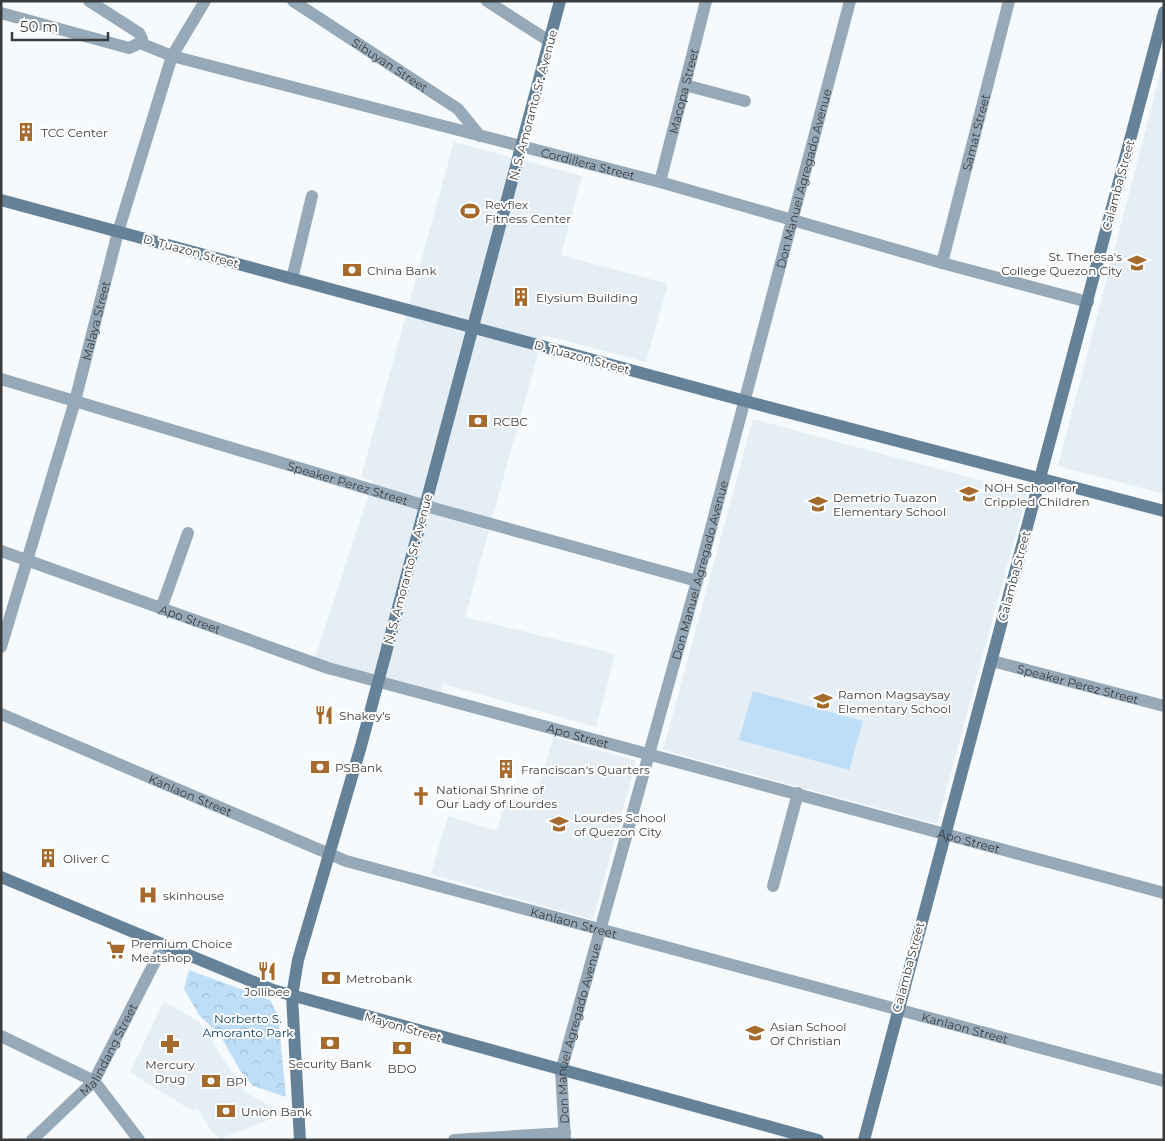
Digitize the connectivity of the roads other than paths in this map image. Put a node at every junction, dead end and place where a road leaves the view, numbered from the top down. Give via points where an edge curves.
1 (89, 1) edge
2 (206, 1) edge
3 (293, 1) edge
4 (487, 1) edge
5 (560, 1) edge
6 (706, 1) edge
7 (850, 1) edge
8 (1009, 1) edge
9 (1164, 12) edge
10 (1, 13) edge
11 (549, 41) junction
12 (140, 43) junction
13 (172, 56) junction
14 (685, 85) junction
15 (745, 101) dead end
16 (480, 136) junction
17 (522, 148) junction
18 (660, 182) junction
19 (312, 196) dead end
20 (1, 200) edge
21 (792, 221) junction
22 (118, 232) junction
23 (942, 264) junction
24 (292, 279) junction
25 (1088, 302) junction
26 (472, 328) junction
27 (1, 379) edge
28 (75, 401) junction
29 (745, 401) junction
30 (1040, 479) junction
31 (426, 506) junction
32 (1164, 511) edge
33 (188, 534) dead end
34 (1, 551) edge
35 (28, 561) junction
36 (697, 581) junction
37 (162, 609) junction
38 (1, 647) edge
39 (992, 661) junction
40 (377, 682) junction
41 (1164, 706) edge
42 (1, 714) edge
43 (647, 754) junction
44 (798, 793) junction
45 (945, 833) junction
46 (330, 854) junction
47 (1, 877) edge
48 (773, 886) dead end
49 (1164, 893) edge
50 (600, 930) junction
51 (164, 944) junction
52 (292, 996) junction
53 (897, 1008) junction
54 (2, 1038) edge
55 (561, 1071) junction
56 (94, 1081) junction
57 (1164, 1081) edge
58 (565, 1136) edge
59 (32, 1140) edge
60 (139, 1140) edge
61 (300, 1140) edge
62 (454, 1140) edge
63 (818, 1140) edge
64 (864, 1140) edge

1 - 12 street via 139,33
2 - 13 street, Malaya Street
3 - 16 street, Sibuyan Street via 458,109
4 - 11 street
5 - 11 street, N. S. Amoranto Sr. Avenue
6 - 14 street, Macopa Street
7 - 21 street, Don Manuel Agregado Avenue
8 - 23 street, Samat Street
9 - 25 street, Calamba Street
10 - 12 street, Cordillera Street via 129,48
11 - 17 street, N. S. Amoranto Sr. Avenue
12 - 13 street, Cordillera Street
13 - 16 street, Cordillera Street
13 - 22 street, Malaya Street
14 - 15 street
14 - 18 street, Macopa Street
16 - 17 street, Cordillera Street
17 - 18 street, Cordillera Street
17 - 26 street, N. S. Amoranto Sr. Avenue
18 - 21 street, Cordillera Street
19 - 24 street
20 - 22 street, D. Tuazon Street
21 - 23 street, Cordillera Street
21 - 29 street, Don Manuel Agregado Avenue
22 - 24 street, D. Tuazon Street
22 - 28 street, Malaya Street
23 - 25 street, Cordillera Street
24 - 26 street, D. Tuazon Street
25 - 30 street, Calamba Street
26 - 29 street, D. Tuazon Street
26 - 31 street, N. S. Amoranto Sr. Avenue
27 - 28 street, Speaker Perez Street
28 - 31 street, Speaker Perez Street
28 - 35 street, Malaya Street
29 - 30 street, D. Tuazon Street
29 - 36 street, Don Manuel Agregado Avenue
30 - 32 street, D. Tuazon Street
30 - 39 street, Calamba Street
31 - 36 street, Speaker Perez Street
31 - 40 street, N. S. Amoranto Sr. Avenue
33 - 37 street
34 - 35 street, Apo Street
35 - 37 street, Apo Street
35 - 38 street, Malaya Street
36 - 43 street, Don Manuel Agregado Avenue
37 - 40 street, Apo Street via 304,661
39 - 41 street, Speaker Perez Street
39 - 45 street, Calamba Street
40 - 43 street, Apo Street
40 - 46 street, N. S. Amoranto Sr. Avenue
42 - 46 street, Kanlaon Street
43 - 44 street, Apo Street
43 - 50 street, Don Manuel Agregado Avenue
44 - 45 street, Apo Street
44 - 48 street
45 - 49 street, Apo Street
45 - 53 street, Calamba Street
46 - 50 street, Kanlaon Street
46 - 52 street, N. S. Amoranto Sr. Avenue via 298,960
47 - 51 street, Mayon Street
50 - 53 street, Kanlaon Street
50 - 55 street, Don Manuel Agregado Avenue
51 - 52 street, Mayon Street via 255,984
51 - 56 street, Malindang Street
52 - 55 street, Mayon Street
52 - 61 street, N. S. Amoranto Sr. Avenue
53 - 57 street, Kanlaon Street
53 - 64 street, Calamba Street
54 - 56 street
55 - 58 street, Don Manuel Agregado Avenue
55 - 63 street, Mayon Street
56 - 59 street, Malindang Street
56 - 60 street
58 - 62 street

